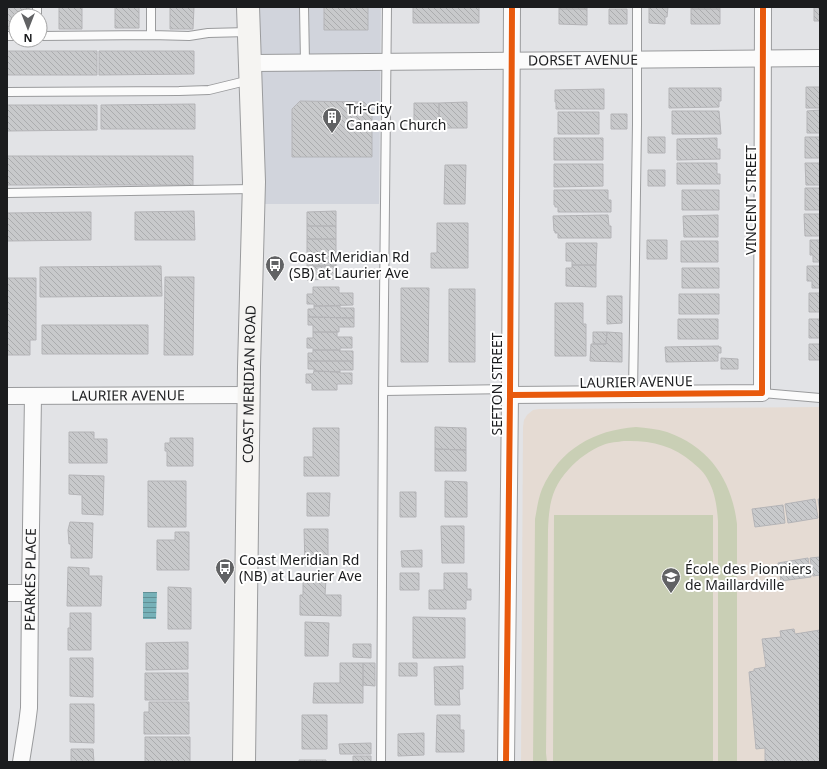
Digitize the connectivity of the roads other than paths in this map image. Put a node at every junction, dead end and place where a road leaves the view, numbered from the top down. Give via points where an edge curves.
1 (151, 7) edge
2 (248, 7) edge
3 (304, 7) edge
4 (388, 7) edge
5 (512, 7) edge
6 (637, 7) edge
7 (764, 7) edge
8 (249, 32) junction
9 (151, 35) junction
10 (48, 36) edge
11 (820, 58) edge
12 (763, 59) junction
13 (637, 60) junction
14 (387, 61) junction
15 (512, 61) junction
16 (304, 62) junction
17 (250, 72) junction
18 (7, 92) edge
19 (253, 189) junction
20 (7, 193) edge
21 (384, 391) junction
22 (510, 392) junction
23 (762, 393) junction
24 (633, 394) junction
25 (249, 395) junction
26 (7, 396) edge
27 (33, 396) junction
28 (820, 398) edge
29 (7, 593) edge
30 (30, 593) junction
31 (21, 762) edge
32 (244, 762) edge
33 (381, 762) edge
34 (506, 762) edge

1 - 9 lane
2 - 8 main road, COAST MERIDIAN ROAD
3 - 16 lane
4 - 14 lane
5 - 15 street, SEFTON STREET
6 - 13 lane
7 - 12 street, VINCENT STREET
8 - 9 lane via 190,36
8 - 17 main road, COAST MERIDIAN ROAD
9 - 10 lane
11 - 12 street, DORSET AVENUE
12 - 13 street, DORSET AVENUE
12 - 23 street, VINCENT STREET
13 - 15 street, DORSET AVENUE
13 - 24 lane
14 - 15 street, DORSET AVENUE
14 - 16 street, DORSET AVENUE
14 - 21 lane
15 - 22 street, SEFTON STREET
16 - 17 street, DORSET AVENUE
17 - 18 lane via 209,90
17 - 19 main road, COAST MERIDIAN ROAD
19 - 20 lane
19 - 25 main road, COAST MERIDIAN ROAD
21 - 22 lane
21 - 33 lane
22 - 24 street, LAURIER AVENUE
22 - 34 street, SEFTON STREET
23 - 24 street, LAURIER AVENUE
23 - 28 lane
25 - 27 street, LAURIER AVENUE
25 - 32 main road, COAST MERIDIAN ROAD
26 - 27 street, LAURIER AVENUE
27 - 30 street, PEARKES PLACE
29 - 30 street
30 - 31 street, PEARKES PLACE via 29,708

